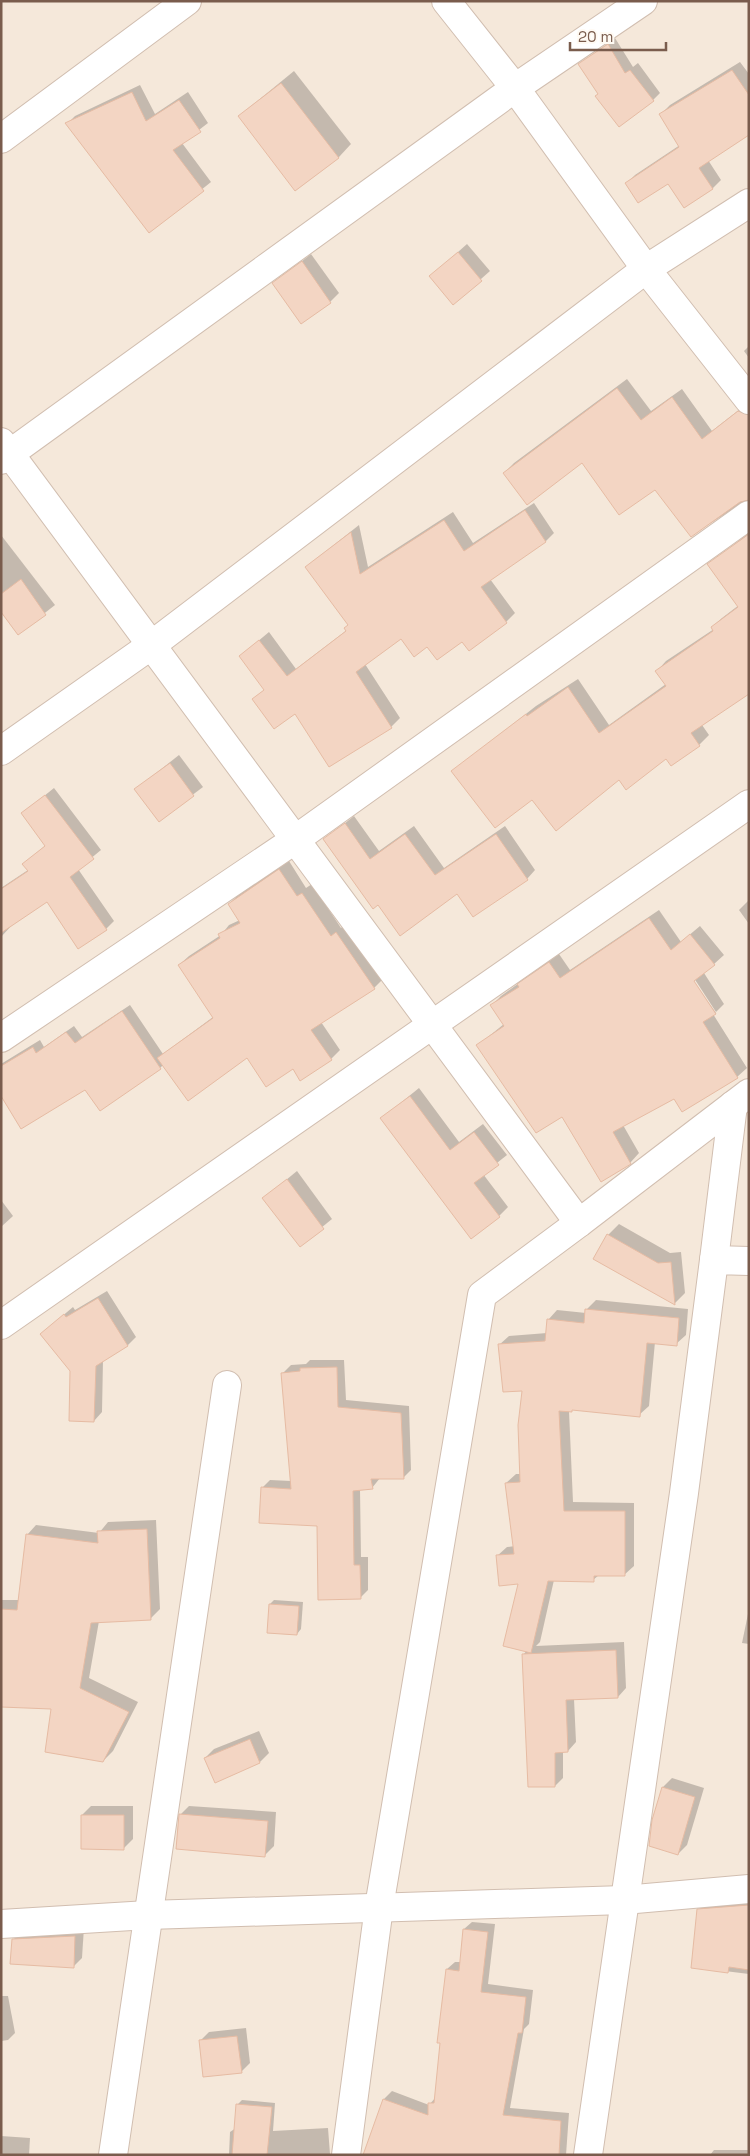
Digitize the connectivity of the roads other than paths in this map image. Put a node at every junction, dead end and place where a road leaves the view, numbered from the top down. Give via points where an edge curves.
1 (187, 1) edge
2 (446, 1) edge
3 (643, 1) edge
4 (515, 88) junction
5 (1, 139) edge
6 (749, 203) edge
7 (646, 269) junction
8 (749, 400) edge
9 (4, 452) edge
10 (749, 515) edge
11 (153, 644) junction
12 (1, 751) edge
13 (749, 804) edge
14 (296, 839) junction
15 (432, 1026) junction
16 (1, 1038) edge
17 (741, 1099) edge
18 (579, 1224) junction
19 (714, 1260) junction
20 (749, 1261) edge
21 (1, 1325) edge
22 (227, 1386) dead end
23 (749, 1889) edge
24 (624, 1900) junction
25 (379, 1907) junction
26 (148, 1915) junction
27 (1, 1924) edge
28 (113, 2155) edge
29 (346, 2155) edge
30 (588, 2155) edge

1 - 5 street
2 - 4 street
3 - 4 street
4 - 7 street
4 - 9 street
6 - 7 street
7 - 8 street
7 - 11 street
9 - 11 street
10 - 14 street
11 - 12 street
11 - 14 street
13 - 15 street
14 - 15 street
14 - 16 street
15 - 18 street
15 - 21 street
17 - 18 street
17 - 19 street
18 - 25 street via 482,1295
19 - 20 street
19 - 24 street via 684,1493
22 - 26 street
23 - 24 street
24 - 25 street
24 - 30 street
25 - 26 street
25 - 29 street
26 - 27 street
26 - 28 street

